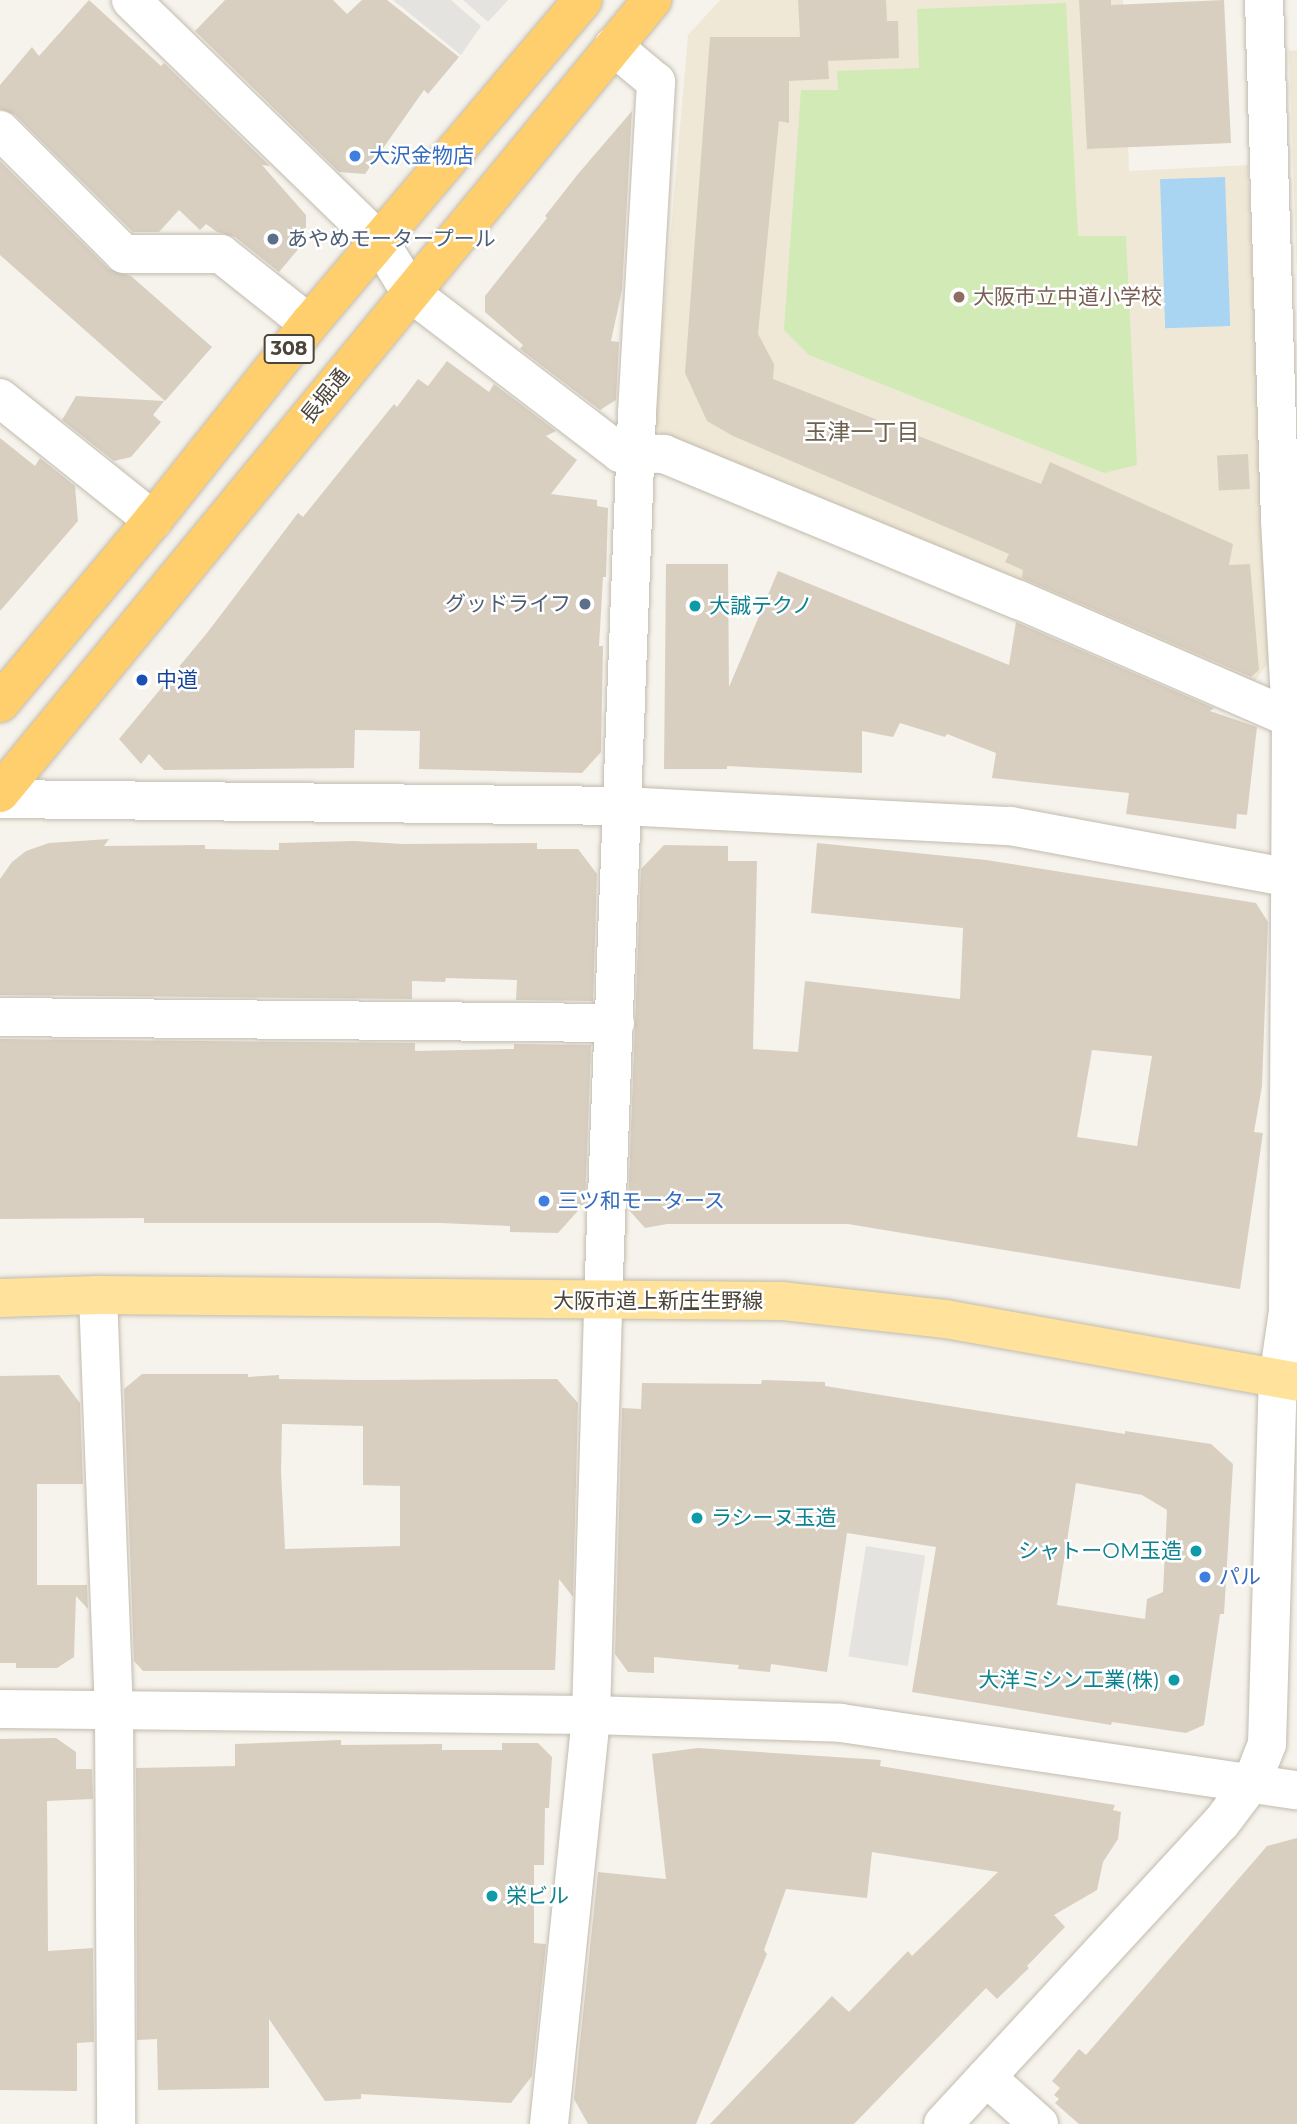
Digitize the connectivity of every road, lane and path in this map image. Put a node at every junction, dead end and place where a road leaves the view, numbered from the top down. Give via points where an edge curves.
1 (131, 0) edge
2 (583, 0) edge
3 (652, 0) edge
4 (1264, 0) edge
5 (613, 46) junction
6 (0, 130) edge
7 (379, 241) junction
8 (411, 292) junction
9 (309, 324) junction
10 (0, 398) edge
11 (636, 453) junction
12 (1289, 519) edge
13 (153, 520) junction
14 (0, 703) edge
15 (1291, 718) junction
16 (0, 793) edge
17 (0, 799) edge
18 (623, 806) junction
19 (1294, 878) edge
20 (0, 1017) edge
21 (615, 1023) junction
22 (98, 1296) junction
23 (4, 1297) edge
24 (603, 1301) junction
25 (1287, 1380) edge
26 (0, 1709) edge
27 (114, 1710) junction
28 (591, 1715) junction
29 (1252, 1782) junction
30 (1297, 1790) edge
31 (986, 2077) junction
32 (116, 2124) edge
33 (549, 2124) edge
34 (943, 2124) edge
35 (1039, 2124) edge

1 - 7 street
2 - 7 highway, 308
3 - 5 highway, 長堀通 / 308
4 - 12 street
5 - 8 highway, 長堀通 / 308
5 - 11 street via 656,82
6 - 9 street via 124,254 221,254
7 - 8 street
7 - 9 highway, 308
8 - 11 street via 620,453
8 - 16 highway, 長堀通 / 308
9 - 13 highway, 308
10 - 13 street
11 - 15 street via 664,454
11 - 18 street
12 - 15 street
13 - 14 highway, 308
15 - 19 street
17 - 18 street
18 - 19 street via 1010,826
18 - 21 street
19 - 25 street
20 - 21 street
21 - 24 street
22 - 23 main road, 大阪市道上新庄生野線
22 - 24 main road, 大阪市道上新庄生野線
22 - 27 street
24 - 25 main road, 大阪市道上新庄生野線 via 782,1301 945,1319
24 - 28 street
25 - 29 street via 1267,1744
26 - 27 street
27 - 28 street
27 - 32 street
28 - 29 street via 841,1723
28 - 33 street
29 - 30 street
29 - 31 street via 1221,1822
31 - 34 street
31 - 35 street

